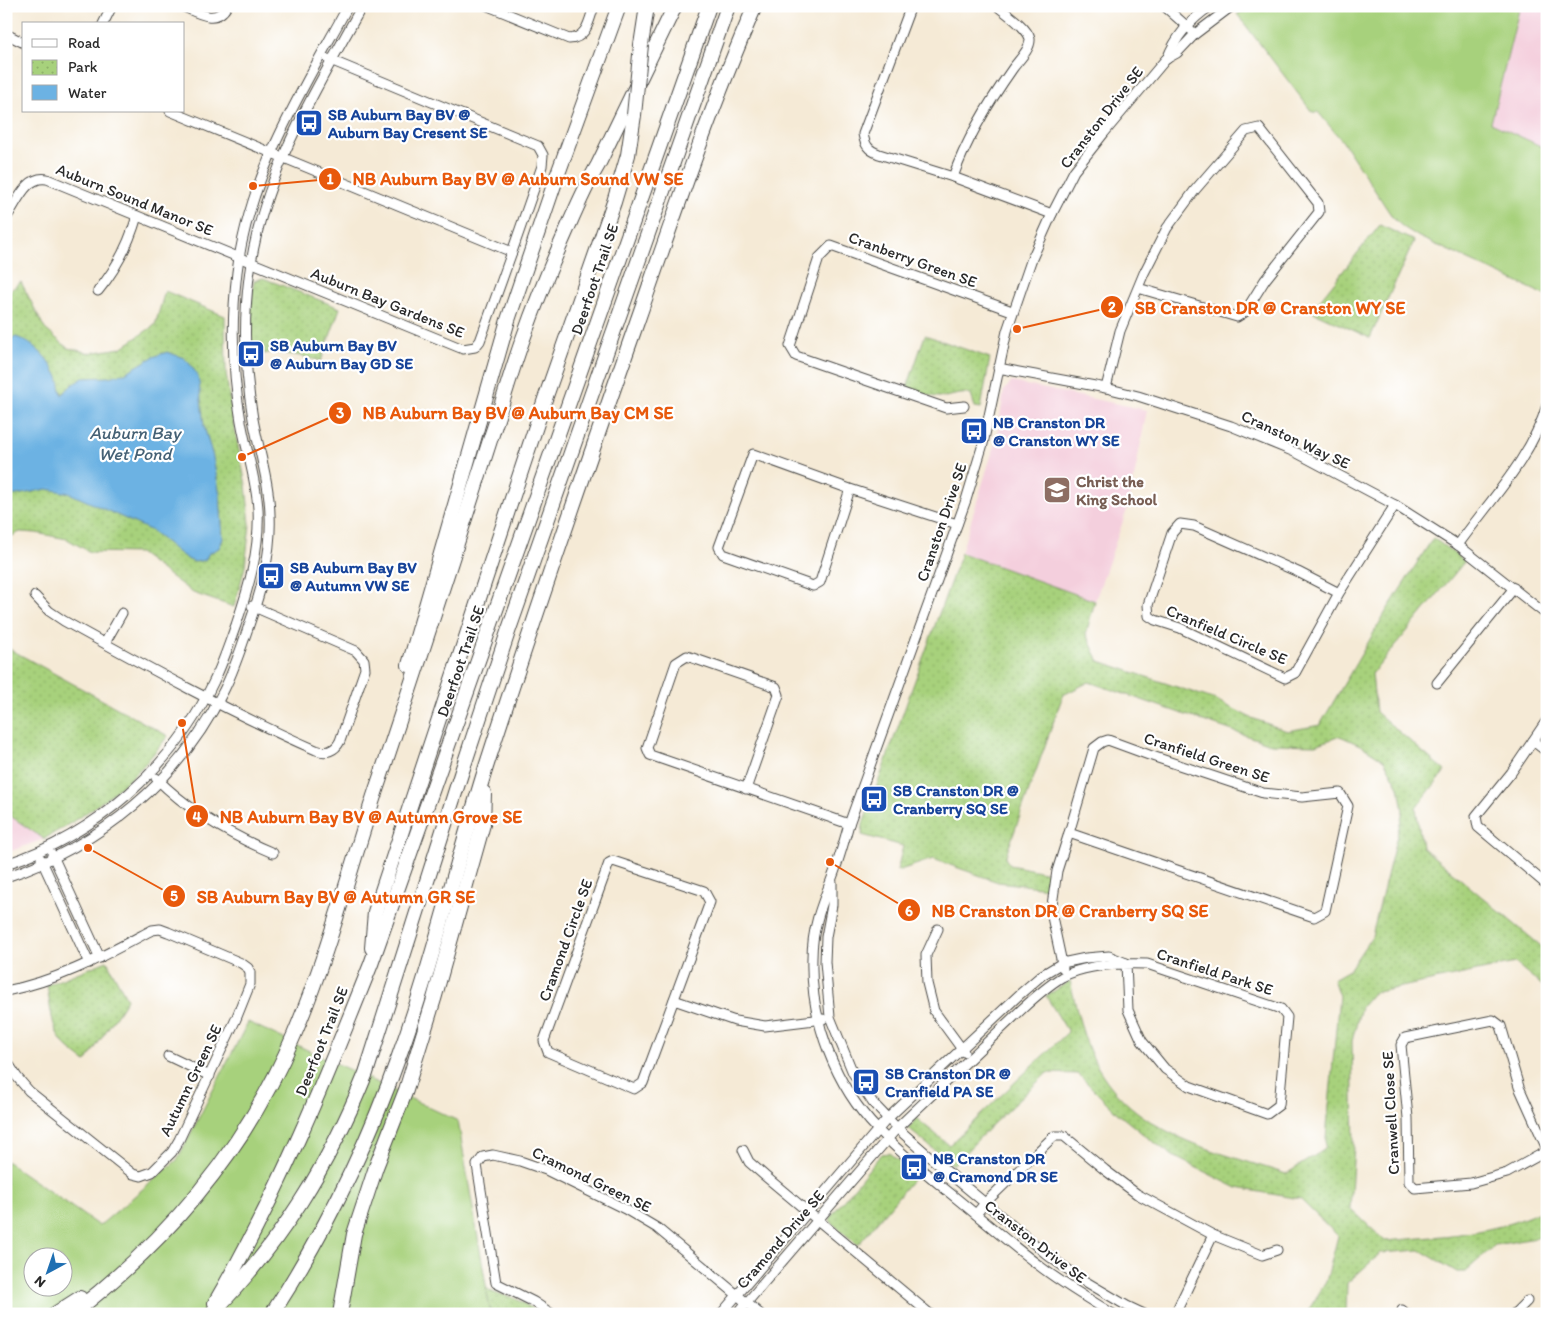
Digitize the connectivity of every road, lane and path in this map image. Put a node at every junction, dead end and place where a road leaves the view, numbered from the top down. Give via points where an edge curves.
1 (112, 6) edge
2 (182, 6) edge
3 (227, 6) edge
4 (348, 6) edge
5 (362, 6) edge
6 (488, 6) edge
7 (594, 6) edge
8 (618, 6) edge
9 (648, 6) edge
10 (675, 6) edge
11 (710, 6) edge
12 (728, 6) edge
13 (755, 6) edge
14 (764, 6) edge
15 (911, 6) edge
16 (997, 6) edge
17 (1164, 6) edge
18 (1211, 6) edge
19 (1232, 6) edge
20 (104, 22) edge
21 (1187, 27) junction
22 (6, 34) edge
23 (1195, 34) junction
24 (22, 42) edge
25 (738, 45) junction
26 (321, 56) junction
27 (1166, 59) junction
28 (333, 60) junction
29 (172, 112) edge
30 (270, 153) junction
31 (282, 158) junction
32 (954, 177) junction
33 (1052, 214) junction
34 (137, 216) junction
35 (6, 218) edge
36 (512, 252) junction
37 (239, 258) junction
38 (251, 263) junction
39 (1138, 288) junction
40 (98, 291) dead end
41 (1012, 311) junction
42 (998, 368) junction
43 (1106, 388) junction
44 (1547, 405) edge
45 (964, 406) dead end
46 (850, 489) junction
47 (1395, 505) junction
48 (957, 524) junction
49 (1458, 545) junction
50 (1514, 588) junction
51 (1339, 594) junction
52 (35, 596) dead end
53 (244, 602) junction
54 (256, 607) junction
55 (122, 612) dead end
56 (1547, 615) edge
57 (105, 643) junction
58 (1437, 683) dead end
59 (205, 698) junction
60 (216, 704) junction
61 (1547, 720) edge
62 (1533, 741) junction
63 (1547, 752) edge
64 (387, 760) junction
65 (485, 771) junction
66 (150, 773) junction
67 (159, 782) junction
68 (746, 789) junction
69 (849, 824) junction
70 (1069, 833) junction
71 (49, 847) junction
72 (38, 852) junction
73 (273, 853) dead end
74 (54, 858) junction
75 (43, 863) junction
76 (6, 864) edge
77 (6, 877) edge
78 (833, 877) junction
79 (1547, 885) edge
80 (938, 929) dead end
81 (100, 958) junction
82 (89, 963) junction
83 (1062, 963) junction
84 (1126, 963) junction
85 (371, 964) junction
86 (1064, 976) junction
87 (6, 991) edge
88 (674, 1000) junction
89 (830, 1017) junction
90 (818, 1020) junction
91 (962, 1049) junction
92 (168, 1056) dead end
93 (969, 1058) junction
94 (6, 1060) edge
95 (210, 1076) junction
96 (887, 1119) junction
97 (896, 1128) junction
98 (878, 1130) junction
99 (887, 1139) junction
100 (743, 1150) dead end
101 (1547, 1150) edge
102 (986, 1202) junction
103 (807, 1212) junction
104 (976, 1214) junction
105 (817, 1220) junction
106 (1213, 1235) junction
107 (1277, 1250) dead end
108 (120, 1272) junction
109 (737, 1295) junction
110 (1527, 1301) dead end
111 (747, 1303) junction
112 (55, 1314) edge
113 (72, 1314) edge
114 (210, 1314) edge
115 (272, 1314) edge
116 (340, 1314) edge
117 (552, 1314) edge
118 (721, 1314) edge
119 (737, 1314) edge
120 (760, 1314) edge
121 (930, 1314) edge
122 (1113, 1314) edge
123 (1144, 1314) edge
124 (1175, 1314) edge
125 (1514, 1314) edge

1 - 20 street
2 - 3 street via 213,17 221,14
4 - 26 street
5 - 28 street
6 - 7 street via 569,39 584,33
8 - 64 highway via 508,320 386,746
9 - 85 highway, bridge via 628,155 375,912
10 - 64 highway via 588,183 524,336
11 - 85 highway, Deerfoot Trail SE
12 - 114 highway via 508,632 366,1073 326,1162 292,1216 236,1289
13 - 25 highway
14 - 25 highway
15 - 32 street via 863,134 865,145 879,154
16 - 32 street via 1025,29 1030,38 1029,46 978,122
17 - 21 street
18 - 21 street, Cranston Drive SE
19 - 23 street, Cranston Drive SE
21 - 23 street
21 - 27 street, Cranston Drive SE
22 - 24 street
23 - 27 street, Cranston Drive SE via 1177,53
25 - 65 highway via 673,218 585,470
26 - 28 street
26 - 30 street
27 - 33 street, Cranston Drive SE via 1074,172
28 - 31 street
28 - 36 street via 540,148 542,166
29 - 30 street
30 - 31 street
30 - 37 street via 252,203
31 - 36 street
31 - 38 street via 262,212
32 - 33 street
33 - 41 street, Cranston Drive SE
34 - 35 street, Auburn Sound Manor SE via 43,178 27,185
34 - 37 street, Auburn Sound Manor SE
34 - 40 street via 116,268
36 - 38 street, Auburn Bay Gardens SE via 480,341 468,350
37 - 38 street, Auburn Sound Manor SE
37 - 53 street via 233,315 234,362 240,418 258,509 255,557
38 - 54 street via 246,308 249,396 268,482 271,516 266,569
39 - 39 street via 1167,228 1195,190 1246,131 1259,128 1318,203 1319,212 1265,280 1245,312 1237,317
39 - 43 street via 1120,331
41 - 42 street, Cranston Drive SE
41 - 45 street, Cranberry Green SE via 831,246 819,258 790,346 796,356 946,408
42 - 43 street, Cranston Way SE
42 - 48 street, Cranston Drive SE via 982,444
43 - 47 street, Cranston Way SE via 1231,426 1297,453
44 - 49 street via 1518,466
46 - 46 street via 820,582 812,586 723,554 719,547 754,454
46 - 48 street
47 - 49 street, Cranston Way SE
47 - 51 street, Cranfield Circle SE
48 - 69 street, Cranston Drive SE
49 - 50 street, Cranston Way SE
50 - 56 street, Cranston Way SE
50 - 58 street
51 - 51 street, Cranfield Circle SE via 1295,673 1285,678 1180,628 1155,620 1149,616 1148,605 1172,533 1180,524 1194,526
52 - 57 street via 58,618
53 - 54 street
53 - 59 street via 222,664
54 - 60 street
54 - 60 street via 356,651 362,657 365,669 338,744 330,751 320,752
55 - 57 street
57 - 59 street
59 - 60 street
59 - 66 street via 179,739
60 - 67 street via 186,751
61 - 62 street
62 - 63 street
62 - 79 street via 1476,816 1478,827
64 - 108 highway via 310,994 267,1091 236,1143 199,1193 174,1222
65 - 115 highway via 400,1056 351,1173 308,1256
65 - 116 highway via 483,824 406,1090 354,1234
66 - 67 street
66 - 71 street via 106,812
67 - 73 street via 214,824
67 - 74 street via 111,824
68 - 68 street via 780,695 776,687 687,656 676,663 647,748 650,755
68 - 69 street
69 - 78 street, Cranston Drive SE
70 - 70 street, Cranfield Green SE via 1094,748 1108,740 1263,793 1302,798 1340,793 1348,806 1325,912 1314,918
70 - 83 street, Cranfield Green SE via 1057,872 1052,912
71 - 72 street
71 - 74 street
72 - 75 street
72 - 76 street
74 - 75 street
74 - 81 street
75 - 77 street
75 - 82 street
78 - 89 street, Cranston Drive SE via 824,962
78 - 90 street, Cranston Drive SE via 820,906 811,959
80 - 91 street via 926,955 927,983 934,1011
81 - 82 street, Autumn Green SE
81 - 95 street, Autumn Green SE via 152,930 160,930 248,968 250,984
82 - 87 street, Autumn Green SE
83 - 84 street, Cranfield Park SE via 1109,956
83 - 86 street, Cranfield Green SE
83 - 91 street, Cranfield Park SE via 1042,975
84 - 84 street, Cranfield Park SE via 1147,964 1281,1009 1287,1017 1279,1105 1267,1114 1189,1086 1165,1069 1142,1041 1128,1010
84 - 86 street, Cranfield Park SE via 1088,968
85 - 114 highway, Deerfoot Trail SE via 293,1150
86 - 93 street, Cranfield Park SE via 1043,990
88 - 88 street, Cramond Circle SE via 710,902 704,891 613,861 609,863 544,1041 548,1052 634,1089 643,1083
88 - 90 street via 735,1021 765,1026
89 - 90 street
89 - 96 street, Cranston Drive SE via 853,1072
90 - 98 street, Cranston Drive SE via 830,1057 848,1090
91 - 93 street
91 - 96 street, Cranfield Park SE
92 - 95 street
93 - 97 street, Cranfield Park SE
94 - 95 street, Autumn Green SE via 30,1092 133,1174 141,1176 152,1172 172,1152
96 - 97 street, Cranston Drive SE
96 - 98 street, Cramond Drive SE
97 - 99 street, Cramond Drive SE
97 - 102 street, Cranston Drive SE
98 - 99 street, Cranston Drive SE
98 - 103 street, Cramond Drive SE
99 - 104 street, Cranston Drive SE
99 - 105 street, Cramond Drive SE
100 - 103 street via 749,1162
101 - 101 street, Cranwell Close SE via 1507,1173 1471,1183 1415,1188 1409,1182 1408,1118 1401,1045 1405,1038 1493,1020 1501,1026 1518,1087
102 - 104 street
102 - 106 street via 1054,1136 1064,1136 1137,1194
102 - 123 street, Cranston Drive SE via 1050,1257 1083,1280
103 - 105 street
103 - 109 street, Cramond Drive SE
104 - 122 street, Cranston Drive SE via 1037,1264
105 - 111 street, Cramond Drive SE
105 - 121 street
106 - 107 street via 1262,1255
106 - 124 street
108 - 112 highway
108 - 113 highway
109 - 111 street, Cramond Drive SE
109 - 117 street, Cramond Green SE via 657,1228 625,1209 546,1170 493,1154 483,1157 477,1165 496,1284
109 - 118 street
110 - 125 street
111 - 119 street
111 - 120 street

